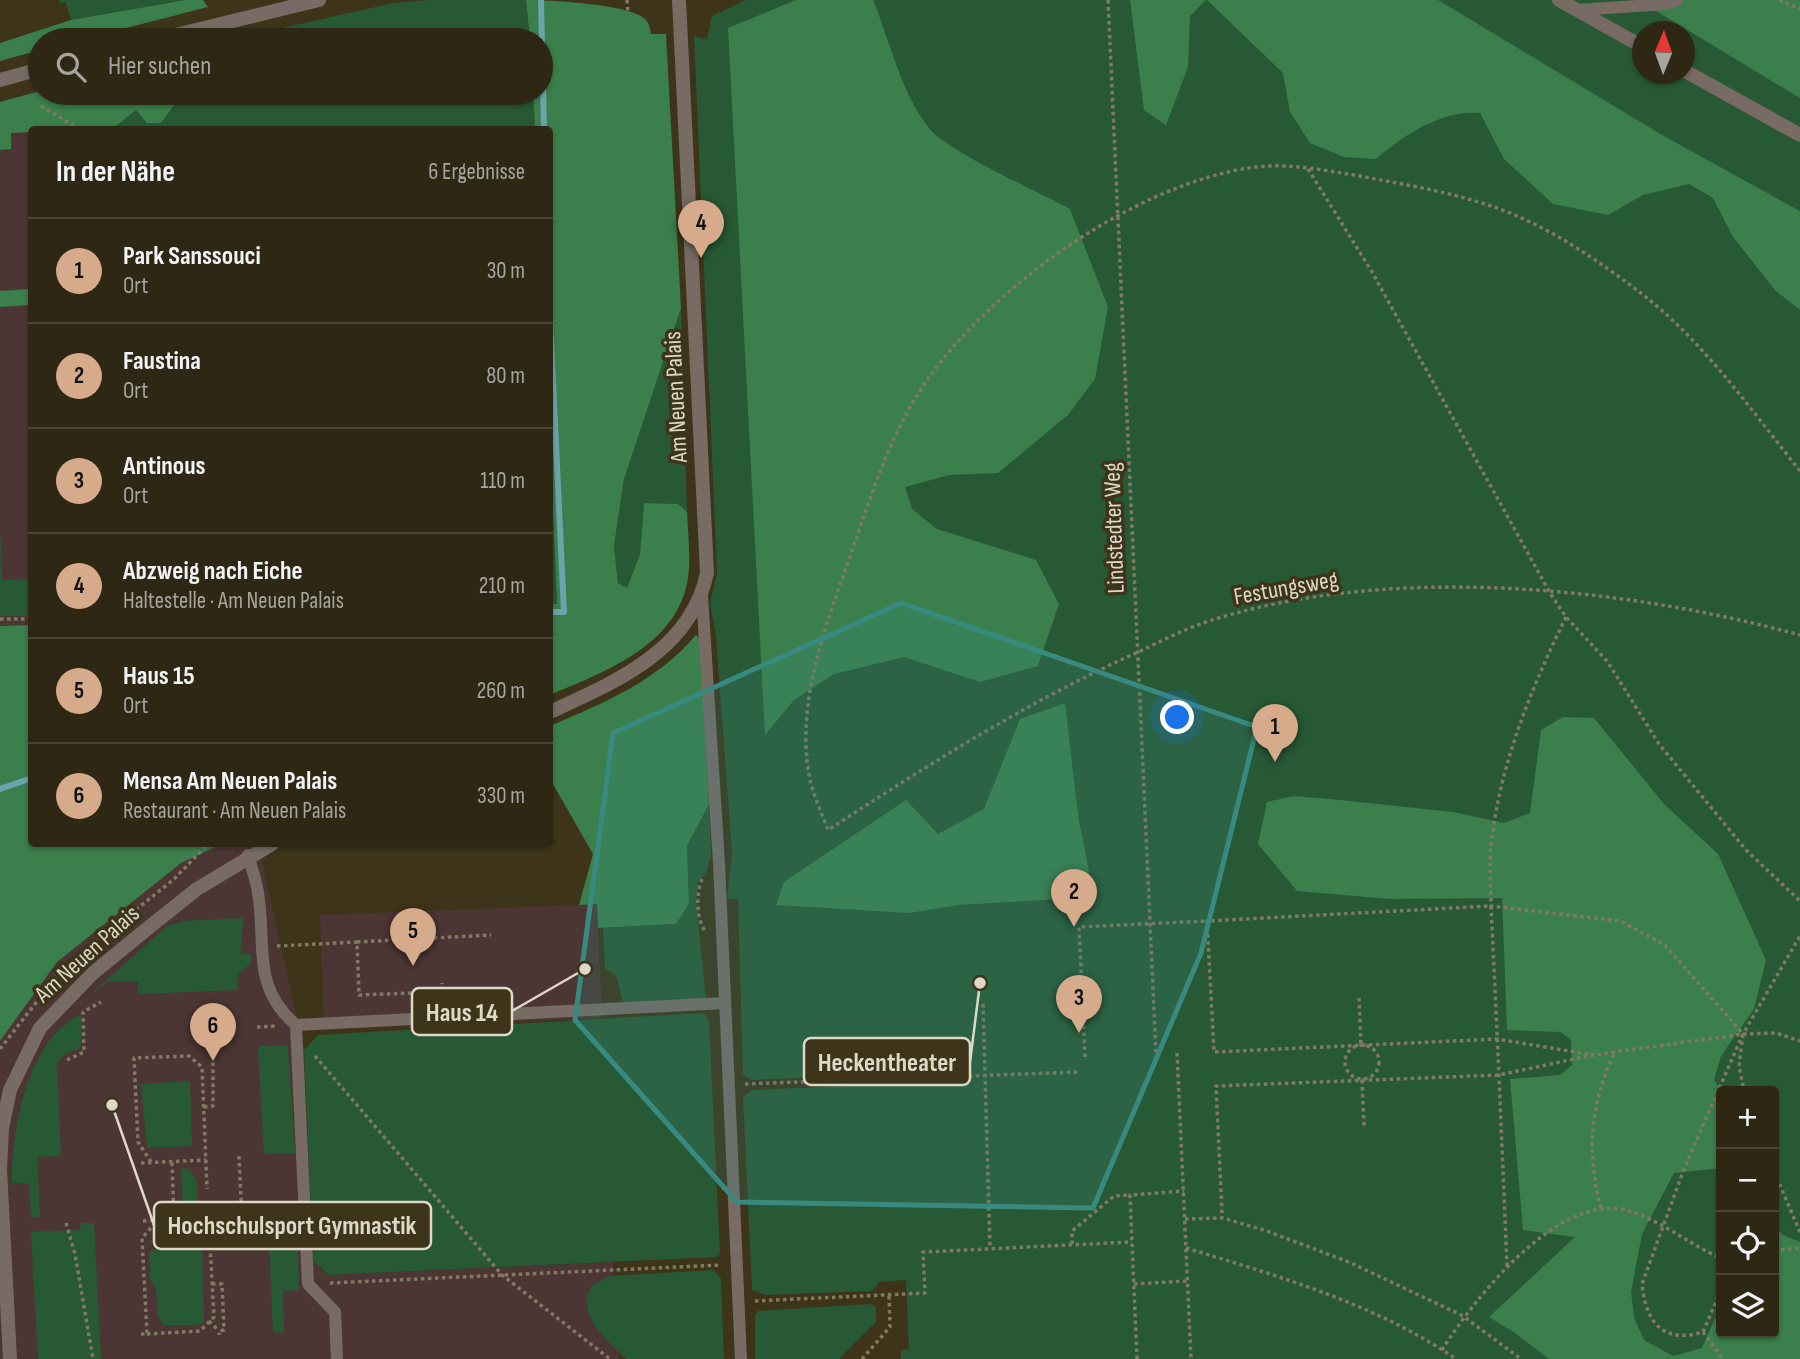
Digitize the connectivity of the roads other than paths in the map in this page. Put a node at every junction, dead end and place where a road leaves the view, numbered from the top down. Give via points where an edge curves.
1 (319, 0) edge
2 (679, 0) edge
3 (1559, 0) edge
4 (1677, 0) edge
5 (1577, 10) junction
6 (204, 28) edge
7 (1632, 41) edge
8 (28, 72) edge
9 (1695, 77) edge
10 (0, 80) edge
11 (1800, 135) edge
12 (702, 595) junction
13 (553, 711) edge
14 (265, 847) edge
15 (248, 855) junction
16 (725, 1003) junction
17 (296, 1025) junction
18 (3, 1111) edge
19 (10, 1359) edge
20 (337, 1359) edge
21 (741, 1359) edge

1 - 6 street
2 - 12 street, Am Neuen Palais via 707,536
3 - 5 street
4 - 5 lane
5 - 7 street
8 - 10 street
9 - 11 street
12 - 13 street, Am Neuen Palais via 677,633 653,656 628,674
12 - 16 lane
14 - 15 street, Am Neuen Palais
15 - 17 lane via 258,889 263,970 279,1010
15 - 18 street, Am Neuen Palais via 197,889 93,973 40,1028
16 - 17 lane
16 - 21 lane
17 - 20 lane via 308,1284 335,1312
18 - 19 street, Am Neuen Palais via 0,1169

